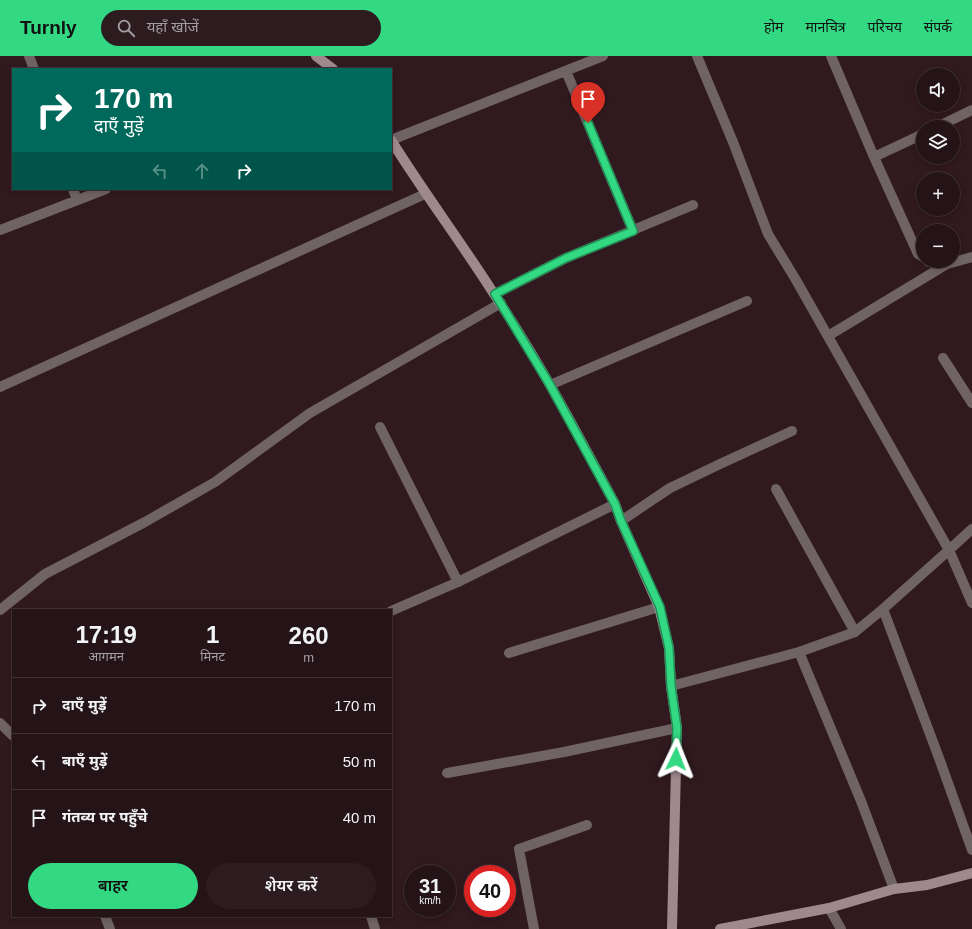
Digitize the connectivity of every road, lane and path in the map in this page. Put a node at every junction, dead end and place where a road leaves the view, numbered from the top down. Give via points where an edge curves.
1 (29, 56) edge
2 (316, 56) edge
3 (603, 56) edge
4 (697, 56) edge
5 (831, 56) edge
6 (34, 68) edge
7 (332, 68) edge
8 (566, 71) junction
9 (972, 110) edge
10 (951, 120) edge
11 (916, 137) edge
12 (392, 140) edge
13 (392, 142) edge
14 (874, 157) junction
15 (73, 190) edge
16 (103, 190) edge
17 (425, 194) junction
18 (77, 200) junction
19 (693, 205) dead end
20 (0, 230) edge
21 (633, 231) junction
22 (916, 250) edge
23 (972, 257) edge
24 (960, 260) edge
25 (940, 268) edge
26 (495, 294) junction
27 (747, 301) dead end
28 (501, 304) junction
29 (828, 336) junction
30 (943, 358) dead end
31 (550, 385) junction
32 (0, 388) edge
33 (972, 403) edge
34 (380, 428) dead end
35 (792, 431) dead end
36 (776, 489) dead end
37 (615, 504) junction
38 (621, 521) junction
39 (972, 529) edge
40 (949, 550) junction
41 (458, 582) junction
42 (972, 603) edge
43 (660, 607) junction
44 (883, 609) junction
45 (0, 610) edge
46 (392, 611) edge
47 (855, 632) junction
48 (799, 652) junction
49 (509, 653) dead end
50 (671, 686) junction
51 (0, 723) edge
52 (677, 728) junction
53 (12, 735) edge
54 (447, 773) dead end
55 (587, 825) dead end
56 (972, 850) edge
57 (972, 873) edge
58 (894, 889) junction
59 (829, 908) junction
60 (105, 917) edge
61 (371, 917) edge
62 (110, 929) edge
63 (375, 929) edge
64 (534, 929) edge
65 (672, 929) edge
66 (720, 929) edge
67 (841, 929) edge

1 - 6 street
2 - 7 street
3 - 8 street
4 - 29 street via 768,234
5 - 14 street
8 - 12 street
8 - 21 street
9 - 10 street
11 - 14 street
13 - 17 street
14 - 22 street
15 - 18 street
16 - 18 street
17 - 26 street
17 - 32 street
18 - 20 street
19 - 21 street
21 - 26 street via 566,258
23 - 24 street
25 - 29 street
26 - 28 street
27 - 31 street
28 - 31 street
28 - 45 street via 310,413 215,482 45,574
29 - 40 street
30 - 33 street
31 - 37 street
34 - 41 street
35 - 38 street via 670,488
36 - 47 street
37 - 38 street
37 - 41 street
38 - 43 street
39 - 40 street
40 - 42 street
40 - 44 street
41 - 46 street
43 - 49 street
43 - 50 street via 669,648
44 - 47 street
44 - 56 street
47 - 48 street
48 - 50 street
48 - 58 street via 861,801
50 - 52 street
51 - 53 street
52 - 54 street
52 - 65 street
55 - 64 street via 519,849
57 - 58 street via 927,885
58 - 59 street
59 - 66 street
59 - 67 street
60 - 62 street
61 - 63 street

